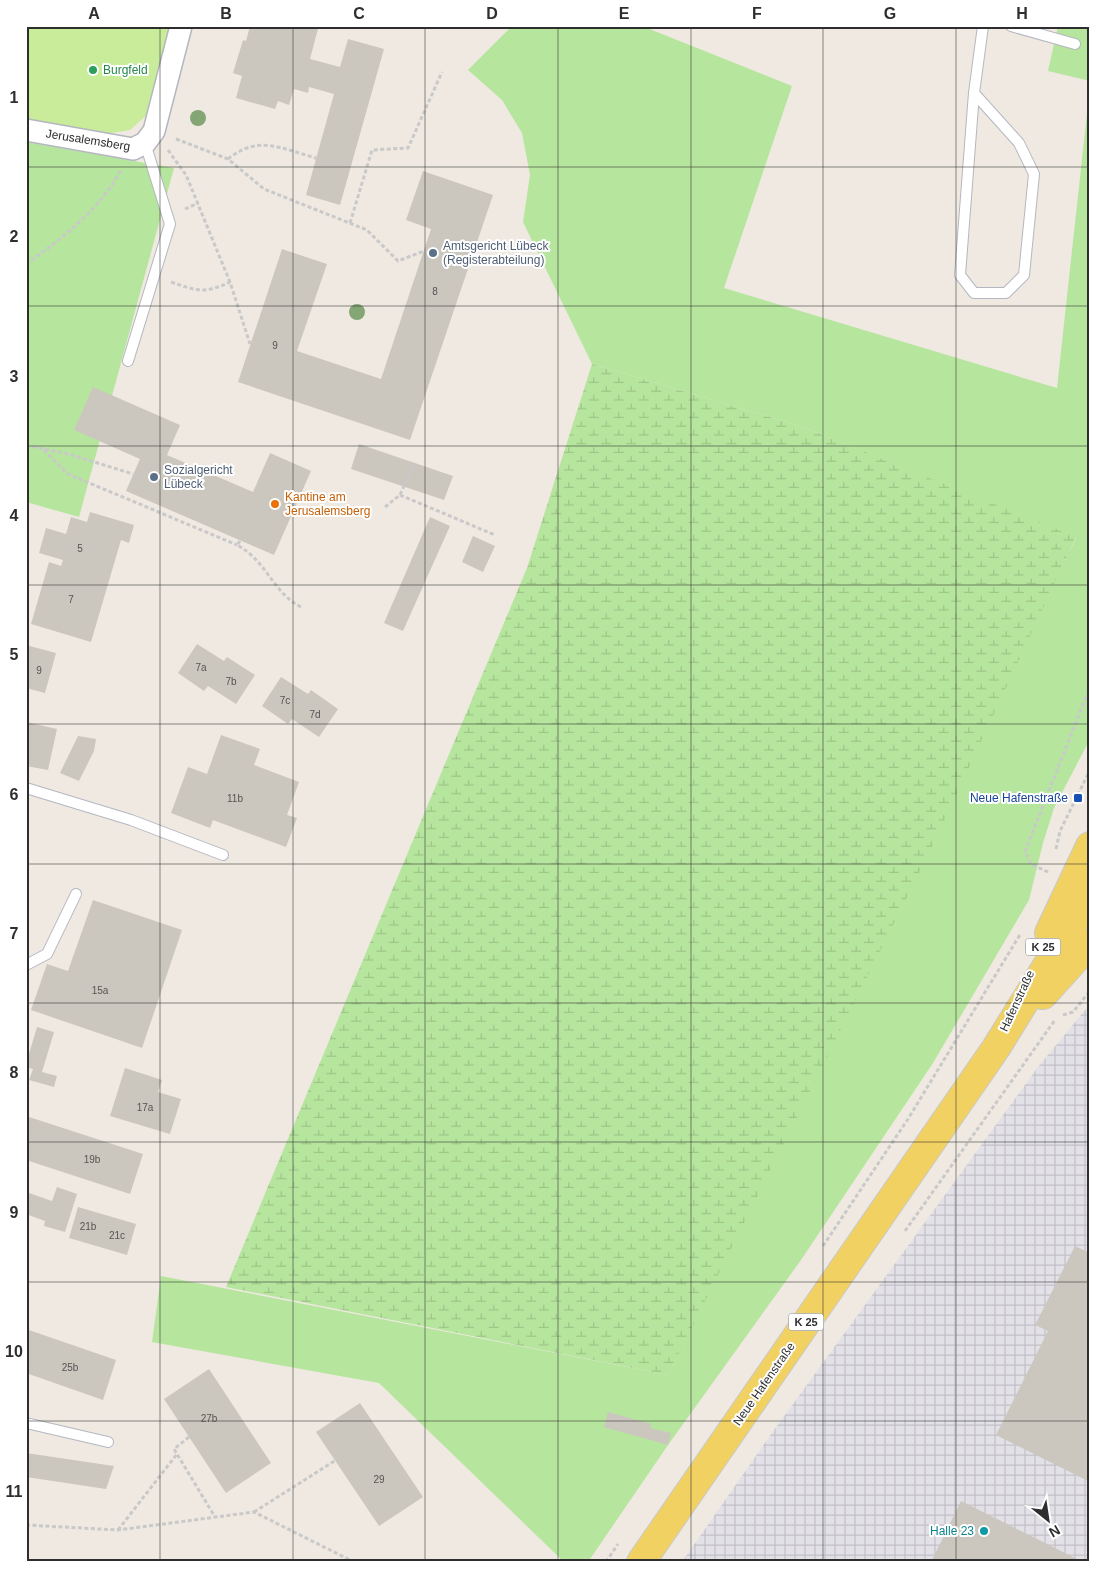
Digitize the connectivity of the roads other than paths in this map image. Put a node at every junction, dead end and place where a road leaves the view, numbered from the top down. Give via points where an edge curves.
1 (181, 26) edge
2 (983, 26) edge
3 (1011, 26) edge
4 (1074, 44) dead end
5 (974, 93) junction
6 (26, 130) edge
7 (144, 141) junction
8 (128, 361) dead end
9 (26, 788) edge
10 (1090, 846) edge
11 (223, 855) dead end
12 (76, 894) dead end
13 (1090, 896) edge
14 (1090, 943) edge
15 (26, 965) edge
16 (996, 1048) junction
17 (972, 1083) joint
18 (26, 1423) edge
19 (108, 1442) dead end
20 (641, 1562) edge

1 - 7 street
2 - 5 lane
3 - 4 lane
5 - 5 lane via 960,275 974,293 1006,293 1024,276 1034,174 1020,143
6 - 7 street, Jerusalemsberg
7 - 8 lane via 170,224
9 - 11 lane via 131,820
10 - 16 main road, Hafenstraße / K 25
12 - 15 lane via 47,954
13 - 16 main road, Hafenstraße / K 25
14 - 16 main road, K 25
16 - 17 main road, Hafenstraße / K 25
17 - 20 main road, Neue Hafenstraße / K 25
18 - 19 lane

